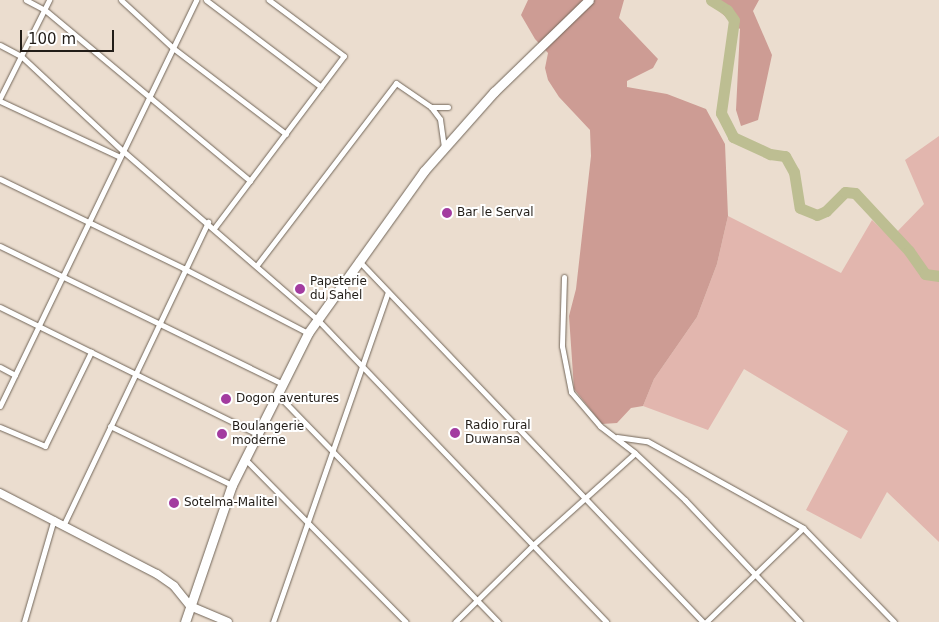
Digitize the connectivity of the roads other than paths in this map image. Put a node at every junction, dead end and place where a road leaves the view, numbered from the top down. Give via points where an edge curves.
1 (26, 0) edge
2 (49, 0) edge
3 (121, 0) edge
4 (196, 0) edge
5 (206, 0) edge
6 (269, 0) edge
7 (589, 0) edge
8 (45, 10) junction
9 (0, 45) edge
10 (173, 48) junction
11 (21, 56) junction
12 (321, 87) junction
13 (150, 95) junction
14 (0, 99) edge
15 (431, 107) junction
16 (448, 107) dead end
17 (286, 134) junction
18 (444, 148) junction
19 (121, 154) junction
20 (0, 180) edge
21 (250, 181) junction
22 (88, 222) junction
23 (208, 222) junction
24 (215, 228) junction
25 (0, 246) edge
26 (358, 260) junction
27 (257, 265) junction
28 (183, 268) junction
29 (63, 276) junction
30 (564, 277) dead end
31 (388, 292) junction
32 (0, 307) edge
33 (317, 319) junction
34 (157, 324) junction
35 (38, 326) junction
36 (308, 333) junction
37 (91, 352) junction
38 (362, 366) junction
39 (0, 367) edge
40 (134, 372) junction
41 (15, 375) junction
42 (281, 383) junction
43 (276, 393) junction
44 (0, 406) edge
45 (110, 426) junction
46 (0, 427) edge
47 (256, 434) junction
48 (617, 437) junction
49 (333, 451) junction
50 (635, 452) junction
51 (245, 459) junction
52 (232, 485) junction
53 (0, 493) edge
54 (586, 499) junction
55 (54, 519) junction
56 (309, 520) junction
57 (64, 524) junction
58 (804, 528) junction
59 (533, 545) junction
60 (755, 575) junction
61 (478, 601) junction
62 (190, 606) junction
63 (24, 622) edge
64 (185, 622) edge
65 (228, 622) edge
66 (273, 622) edge
67 (406, 622) edge
68 (456, 622) edge
69 (498, 622) edge
70 (607, 622) edge
71 (705, 622) edge
72 (800, 622) edge
73 (894, 622) edge

1 - 8 street
2 - 8 street
3 - 10 street
4 - 10 street
5 - 12 street
6 - 12 street via 344,56
7 - 18 main road via 498,87
8 - 11 street
8 - 13 street
9 - 11 street
10 - 13 street
10 - 17 street
11 - 14 street
11 - 19 street
12 - 17 street
13 - 19 street
13 - 21 street
14 - 19 street
15 - 16 street
15 - 18 street via 444,127
15 - 27 street via 402,84 390,87
17 - 21 street
18 - 26 main road
19 - 22 street
19 - 23 street
20 - 22 street
21 - 24 street
22 - 28 street
22 - 29 street
23 - 24 street
23 - 28 street
24 - 27 street
25 - 29 street
26 - 31 street
26 - 33 main road
27 - 33 street
28 - 34 street
28 - 36 street
29 - 34 street
29 - 35 street
30 - 48 street via 562,346 571,392 600,426
31 - 38 street
31 - 54 street
32 - 35 street
33 - 36 main road
33 - 38 street
34 - 40 street
34 - 42 street
35 - 37 street
35 - 41 street
36 - 42 main road
37 - 40 street
37 - 46 street via 45,446
38 - 49 street
38 - 59 street
39 - 41 street
40 - 45 street
40 - 47 street
41 - 44 street
42 - 43 main road
43 - 47 main road
43 - 49 street
45 - 52 street
45 - 57 street
47 - 51 main road
48 - 50 street
48 - 58 street via 647,441
49 - 56 street
49 - 61 street
50 - 54 street
50 - 60 street
51 - 52 main road
51 - 56 street
52 - 62 main road
53 - 55 main road
54 - 59 street
54 - 71 street
55 - 57 main road
55 - 63 street
56 - 66 street
56 - 67 street
57 - 62 main road via 157,574 174,586
58 - 60 street
58 - 73 street
59 - 61 street
59 - 70 street
60 - 71 street
60 - 72 street
61 - 68 street
61 - 69 street
62 - 64 main road
62 - 65 main road

